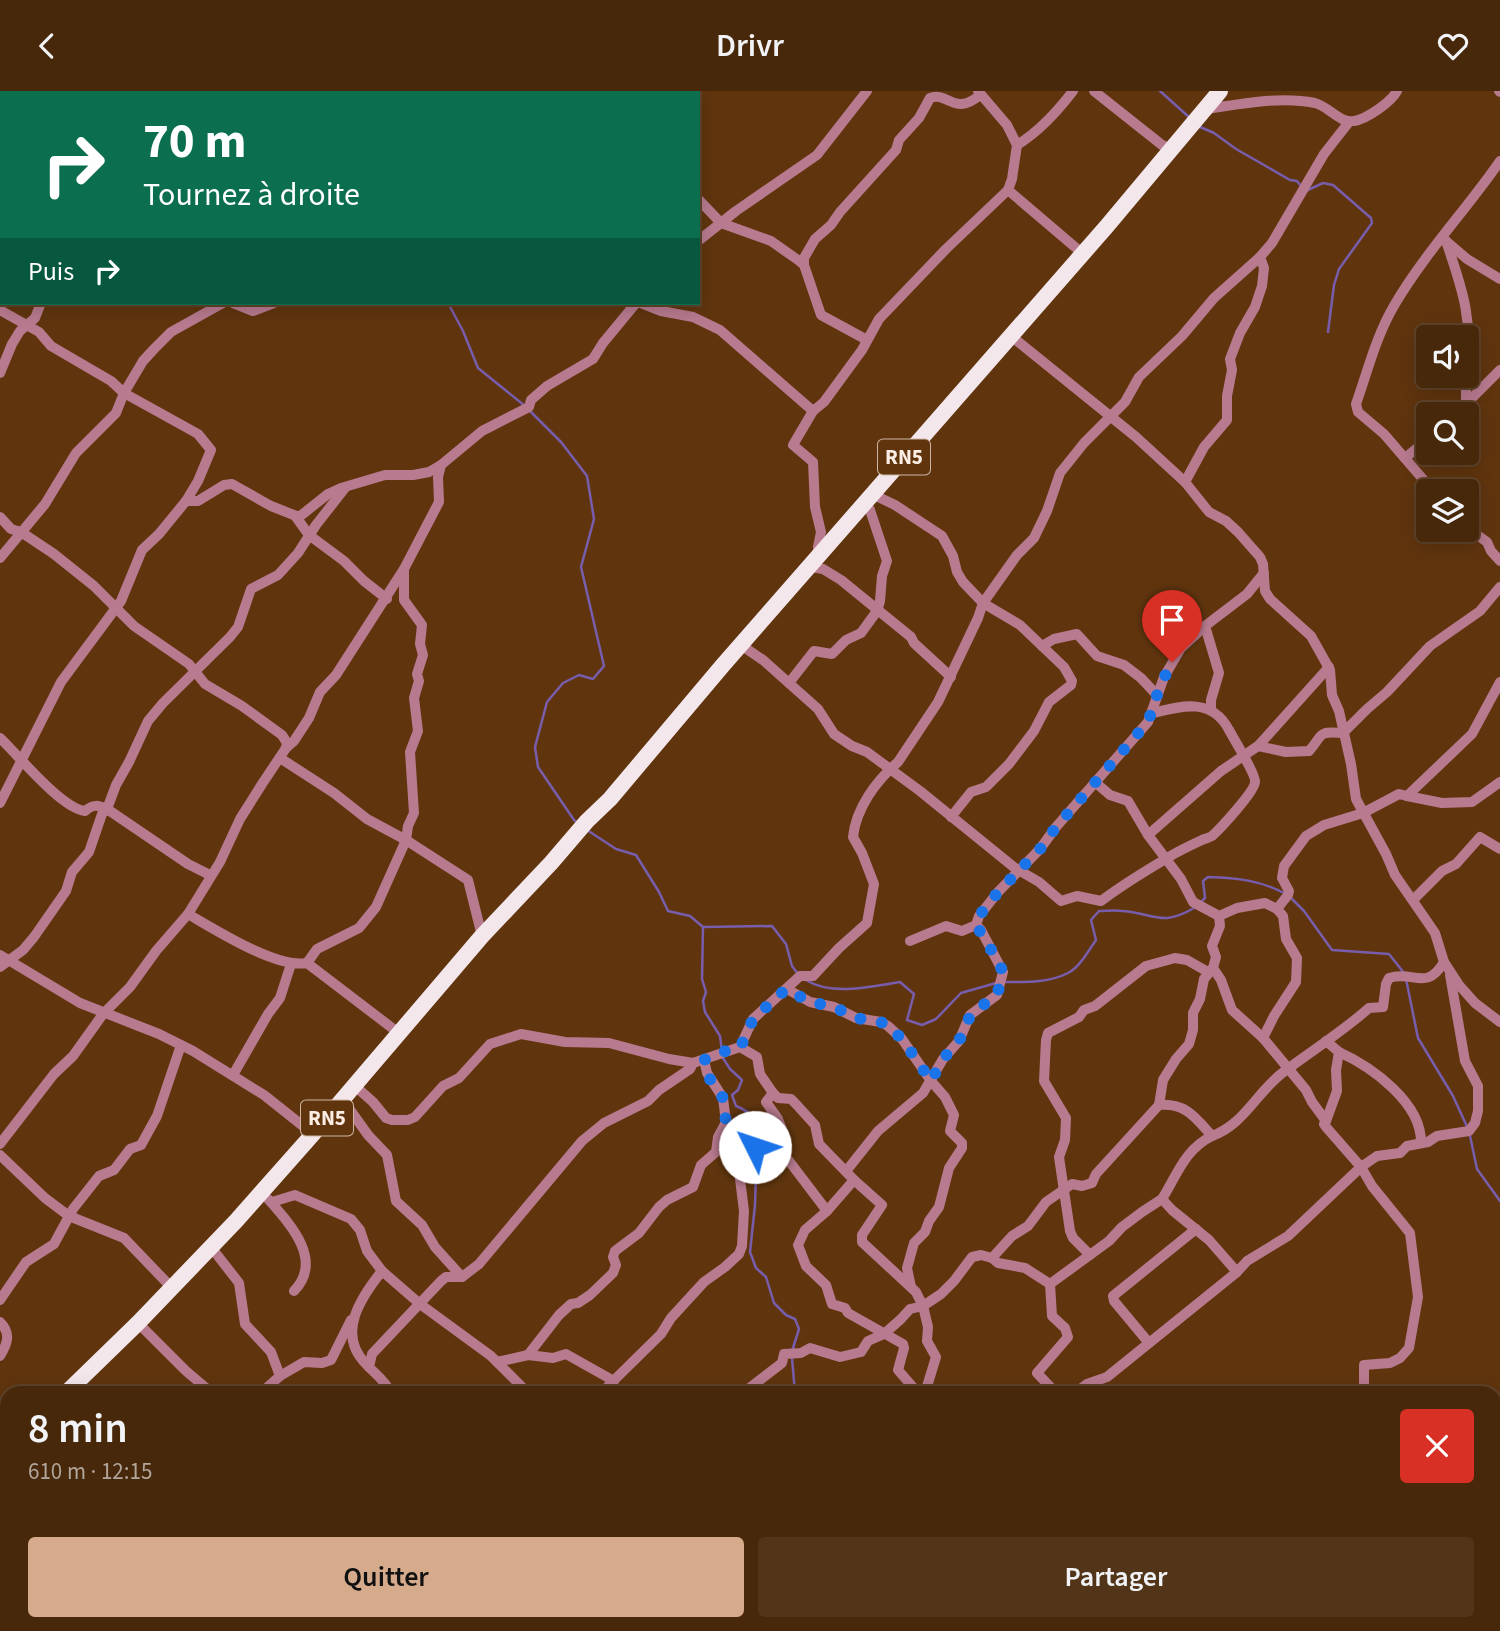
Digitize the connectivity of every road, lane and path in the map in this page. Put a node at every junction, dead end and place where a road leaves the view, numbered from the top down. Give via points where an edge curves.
1 (867, 91) edge
2 (1073, 91) edge
3 (1094, 91) edge
4 (1220, 91) edge
5 (1397, 91) edge
6 (979, 93) edge
7 (1206, 109) junction
8 (1349, 122) junction
9 (1017, 145) junction
10 (1172, 149) junction
11 (1500, 161) edge
12 (1008, 190) junction
13 (700, 201) edge
14 (721, 223) junction
15 (1444, 238) junction
16 (700, 239) edge
17 (1082, 253) junction
18 (1260, 257) junction
19 (804, 265) junction
20 (1500, 279) edge
21 (40, 305) edge
22 (219, 305) edge
23 (238, 305) edge
24 (269, 305) edge
25 (637, 305) edge
26 (645, 305) edge
27 (0, 310) edge
28 (26, 325) junction
29 (1467, 325) edge
30 (1010, 336) junction
31 (867, 340) junction
32 (1500, 370) edge
33 (0, 373) edge
34 (124, 393) junction
35 (1468, 402) edge
36 (813, 411) junction
37 (1110, 415) junction
38 (1416, 449) edge
39 (1405, 458) junction
40 (441, 465) junction
41 (1423, 479) edge
42 (1185, 482) junction
43 (345, 488) junction
44 (868, 498) junction
45 (186, 501) junction
46 (0, 517) edge
47 (296, 517) junction
48 (21, 532) junction
49 (309, 535) junction
50 (1479, 536) edge
51 (0, 558) edge
52 (815, 561) junction
53 (1500, 561) edge
54 (404, 569) junction
55 (1264, 573) junction
56 (1500, 587) edge
57 (387, 599) junction
58 (983, 603) junction
59 (114, 608) junction
60 (877, 611) junction
61 (1205, 626) junction
62 (741, 645) junction
63 (1042, 646) junction
64 (1329, 667) junction
65 (195, 671) junction
66 (951, 677) junction
67 (1500, 682) edge
68 (789, 683) junction
69 (1157, 695) junction
70 (1211, 711) junction
71 (1153, 713) junction
72 (1343, 733) junction
73 (0, 739) edge
74 (1258, 746) junction
75 (286, 748) junction
76 (1241, 756) junction
77 (280, 758) junction
78 (22, 759) junction
79 (889, 769) junction
80 (1500, 782) edge
81 (1096, 783) junction
82 (1406, 796) junction
83 (0, 803) edge
84 (107, 809) junction
85 (1363, 813) junction
86 (951, 817) junction
87 (1148, 835) junction
88 (406, 840) junction
89 (1500, 849) edge
90 (1165, 859) junction
91 (1020, 869) junction
92 (210, 875) junction
93 (1413, 900) junction
94 (1277, 909) junction
95 (188, 913) junction
96 (1219, 916) junction
97 (976, 925) junction
98 (482, 936) junction
99 (910, 941) dead end
100 (2, 961) edge
101 (307, 963) junction
102 (291, 964) junction
103 (1447, 966) junction
104 (1211, 970) junction
105 (786, 989) junction
106 (103, 1014) junction
107 (1500, 1022) edge
108 (400, 1034) junction
109 (1263, 1038) junction
110 (1326, 1041) junction
111 (181, 1045) junction
112 (740, 1048) junction
113 (1339, 1052) junction
114 (704, 1060) junction
115 (693, 1063) junction
116 (1288, 1069) junction
117 (233, 1075) junction
118 (931, 1081) junction
119 (355, 1086) junction
120 (773, 1093) junction
121 (343, 1100) junction
122 (1159, 1105) junction
123 (1326, 1121) junction
124 (726, 1122) junction
125 (313, 1134) junction
126 (1212, 1136) junction
127 (1421, 1143) junction
128 (0, 1144) edge
129 (0, 1155) edge
130 (1362, 1167) junction
131 (847, 1170) junction
132 (854, 1180) junction
133 (1062, 1189) junction
134 (267, 1197) junction
135 (1162, 1199) junction
136 (827, 1211) junction
137 (69, 1216) junction
138 (1196, 1229) junction
139 (211, 1247) junction
140 (1090, 1255) junction
141 (992, 1258) junction
142 (382, 1271) junction
143 (1237, 1272) junction
144 (462, 1277) junction
145 (1050, 1284) junction
146 (171, 1287) junction
147 (911, 1287) junction
148 (295, 1291) dead end
149 (0, 1300) edge
150 (420, 1304) junction
151 (923, 1306) junction
152 (353, 1317) junction
153 (0, 1322) edge
154 (138, 1323) junction
155 (884, 1334) junction
156 (381, 1343) junction
157 (1149, 1343) junction
158 (357, 1351) junction
159 (528, 1355) junction
160 (0, 1356) edge
161 (497, 1362) junction
162 (369, 1367) junction
163 (280, 1376) junction
164 (614, 1381) junction
165 (73, 1386) edge
166 (204, 1386) edge
167 (269, 1386) edge
168 (386, 1386) edge
169 (520, 1386) edge
170 (609, 1386) edge
171 (752, 1386) edge
172 (912, 1386) edge
173 (927, 1386) edge
174 (1049, 1386) edge
175 (1084, 1386) edge
176 (1363, 1386) edge

1 - 14 street via 817,155
2 - 9 street via 1049,121
3 - 10 street
4 - 7 highway, RN5
5 - 8 street via 1369,116
6 - 9 street via 1007,125
6 - 19 street via 972,101 958,104 939,96 930,98 896,150 809,247
7 - 8 street via 1308,102 1323,105
7 - 10 highway, RN5
8 - 18 street
9 - 12 street
10 - 17 highway, RN5
11 - 15 street
12 - 17 street
12 - 31 street via 879,319
13 - 14 street
14 - 16 street
14 - 19 street via 781,246
15 - 20 street
15 - 29 street via 1466,303
15 - 39 street via 1394,306 1371,354 1356,404 1358,412
17 - 30 highway, RN5
18 - 37 street via 1214,298 1139,377 1125,402
18 - 42 street via 1262,286 1230,359 1227,420 1204,447
19 - 31 street via 821,314
21 - 28 street
22 - 34 street via 171,332 143,361
23 - 24 street via 253,311
25 - 40 street via 591,361 547,386 529,407 482,431
26 - 36 street via 693,317 720,330
27 - 28 street
28 - 33 street
28 - 34 street
30 - 37 street
30 - 44 highway, RN5
31 - 36 street
32 - 35 street
34 - 45 street via 198,434 211,450
34 - 48 street via 116,413 76,453 45,504
36 - 52 street via 793,445 813,462 821,532
37 - 42 street
37 - 58 street via 1058,476 1032,541
38 - 39 street
39 - 41 street
40 - 43 street via 422,474 385,475
40 - 54 street via 439,502
42 - 55 street via 1209,512 1245,539
43 - 47 street
43 - 49 street
44 - 52 highway, RN5
44 - 58 street via 895,505 942,536 958,576
44 - 60 street via 887,561
45 - 47 street via 198,501 232,484
45 - 59 street via 142,550
46 - 48 street
47 - 49 street
48 - 51 street
48 - 59 street via 94,586
49 - 57 street
49 - 65 street via 278,575 251,589 237,627
50 - 53 street
52 - 60 street
52 - 62 highway, RN5
54 - 57 street
54 - 88 street via 403,594 421,622 423,655 414,698 418,731 410,752 415,810
55 - 61 street via 1247,594
55 - 64 street via 1270,599 1311,636
56 - 72 street via 1480,611 1430,646
57 - 75 street
58 - 63 street via 1008,616
58 - 66 street
59 - 65 street
59 - 78 street via 61,682
60 - 66 street
60 - 68 street via 861,633 831,655 814,651
61 - 69 street via 1181,648
61 - 70 street via 1218,669
62 - 68 street
62 - 98 highway, RN5 via 610,799
63 - 69 street via 1077,634 1097,656 1124,665
63 - 86 street via 1064,667 1072,683 1049,702 1009,764 986,787 971,792
64 - 72 street
64 - 74 street
65 - 75 street via 205,684 282,735
65 - 84 street via 148,720
66 - 79 street via 898,762
67 - 82 street via 1472,734
68 - 79 street via 818,709 834,734
69 - 71 street
70 - 71 street via 1185,705
70 - 76 street via 1226,724
71 - 81 street
72 - 74 street via 1322,734 1309,751 1286,753
72 - 85 street
73 - 78 street
74 - 76 street
75 - 77 street
76 - 87 street
76 - 90 street via 1255,778 1252,793 1212,836
77 - 88 street via 367,819
77 - 92 street
78 - 83 street
78 - 84 street via 77,809 85,811 97,805
79 - 86 street
79 - 105 street via 858,812 853,835 874,884 867,923 813,976 800,976
80 - 82 street via 1472,802 1442,803
81 - 87 street via 1110,795 1128,801
81 - 91 street
82 - 85 street via 1399,794
84 - 92 street
84 - 100 street via 66,891 23,950
85 - 93 street
85 - 94 street via 1306,836 1284,866 1282,875 1289,891
86 - 91 street
87 - 90 street
88 - 98 street via 468,880
88 - 101 street via 374,911 350,934 317,949
89 - 93 street via 1479,837 1456,864 1442,871
90 - 91 street via 1101,901 1077,896 1059,901
90 - 96 street via 1193,902
91 - 97 street
92 - 95 street
93 - 103 street via 1435,933
94 - 96 street via 1261,904
94 - 109 street via 1297,958 1296,982
95 - 102 street via 232,939
95 - 106 street
96 - 104 street
97 - 99 street via 962,931 946,926
97 - 118 street via 1001,966 1000,988 971,1014 959,1041
98 - 108 highway, RN5
100 - 106 street
101 - 102 street
101 - 108 street
102 - 117 street via 280,998
103 - 107 street via 1464,991
103 - 110 street via 1427,979 1404,974 1389,978 1382,1007 1369,1008
103 - 127 street via 1465,1061 1478,1086 1478,1107 1469,1131
104 - 109 street via 1221,980 1232,1010
104 - 122 street via 1193,1013 1189,1044 1163,1080
104 - 133 street via 1175,958 1146,967 1079,1017 1048,1033 1044,1081 1066,1118 1059,1157
105 - 112 street via 753,1019
105 - 118 street via 856,1018 885,1023
106 - 111 street
106 - 128 street
108 - 119 highway, RN5
109 - 116 street
110 - 113 street
110 - 116 street
111 - 117 street
111 - 137 street via 157,1116 141,1145 130,1149 114,1170 99,1176
112 - 114 street
112 - 120 street via 757,1057 760,1074
113 - 123 street via 1337,1091
113 - 127 street via 1373,1070 1400,1097 1416,1118
114 - 115 street
114 - 124 street via 706,1073 723,1098
115 - 119 street via 609,1043 521,1034 490,1044 413,1119 386,1118
115 - 144 street via 648,1101 582,1140 492,1250
116 - 123 street
116 - 126 street via 1230,1128
117 - 125 street
118 - 131 street via 878,1131
118 - 147 street via 953,1111 950,1131 963,1146 949,1168 939,1207 915,1243 907,1268
119 - 121 highway, RN5
120 - 131 street via 795,1103 815,1125 819,1144
120 - 136 street via 766,1103 785,1137 786,1157
121 - 125 highway, RN5
121 - 144 street via 387,1155 396,1201 422,1225
122 - 126 street via 1183,1108
122 - 133 street via 1092,1183
123 - 130 street via 1326,1127
124 - 159 street via 716,1151 701,1165 695,1185 667,1200 639,1233 615,1251 613,1273 590,1295 558,1315
124 - 164 street via 756,1145 739,1171 744,1212 741,1250 704,1282
125 - 134 highway, RN5
126 - 135 street via 1181,1162
127 - 130 street via 1400,1153 1377,1156
129 - 137 street
130 - 143 street via 1296,1229
130 - 176 street via 1410,1233 1418,1297 1409,1348 1390,1363 1364,1365
131 - 132 street
132 - 136 street
132 - 147 street via 882,1205 862,1242
133 - 140 street via 1070,1231
133 - 141 street
134 - 139 highway, RN5
134 - 142 street via 295,1195 348,1217
134 - 148 street via 306,1254 304,1278
135 - 138 street
135 - 140 street
136 - 155 street via 801,1235 797,1245 802,1260 826,1285 832,1304
137 - 146 street via 124,1238
137 - 149 street via 54,1244 26,1262
138 - 143 street
138 - 157 street via 1113,1296
139 - 146 highway, RN5
139 - 163 street via 239,1283 245,1324 271,1352
140 - 145 street
141 - 145 street via 1025,1268
141 - 151 street via 972,1257 954,1281
142 - 150 street
142 - 152 street
143 - 157 street
144 - 150 street via 443,1278
145 - 174 street via 1052,1316 1068,1337 1037,1373
146 - 154 highway, RN5
147 - 151 street
150 - 156 street
150 - 161 street
151 - 155 street via 910,1309
151 - 173 street via 927,1341 936,1357
152 - 158 street
152 - 163 street via 331,1360 304,1362
153 - 160 street via 8,1333
154 - 165 highway, RN5
154 - 166 street
155 - 171 street via 868,1341 861,1352 847,1356 810,1348 784,1354 782,1363
155 - 172 street via 904,1343 898,1370
156 - 158 street
156 - 162 street
157 - 175 street via 1103,1380
158 - 162 street
159 - 161 street
159 - 164 street via 555,1358 566,1354
161 - 169 street
162 - 168 street
163 - 167 street
164 - 170 street

